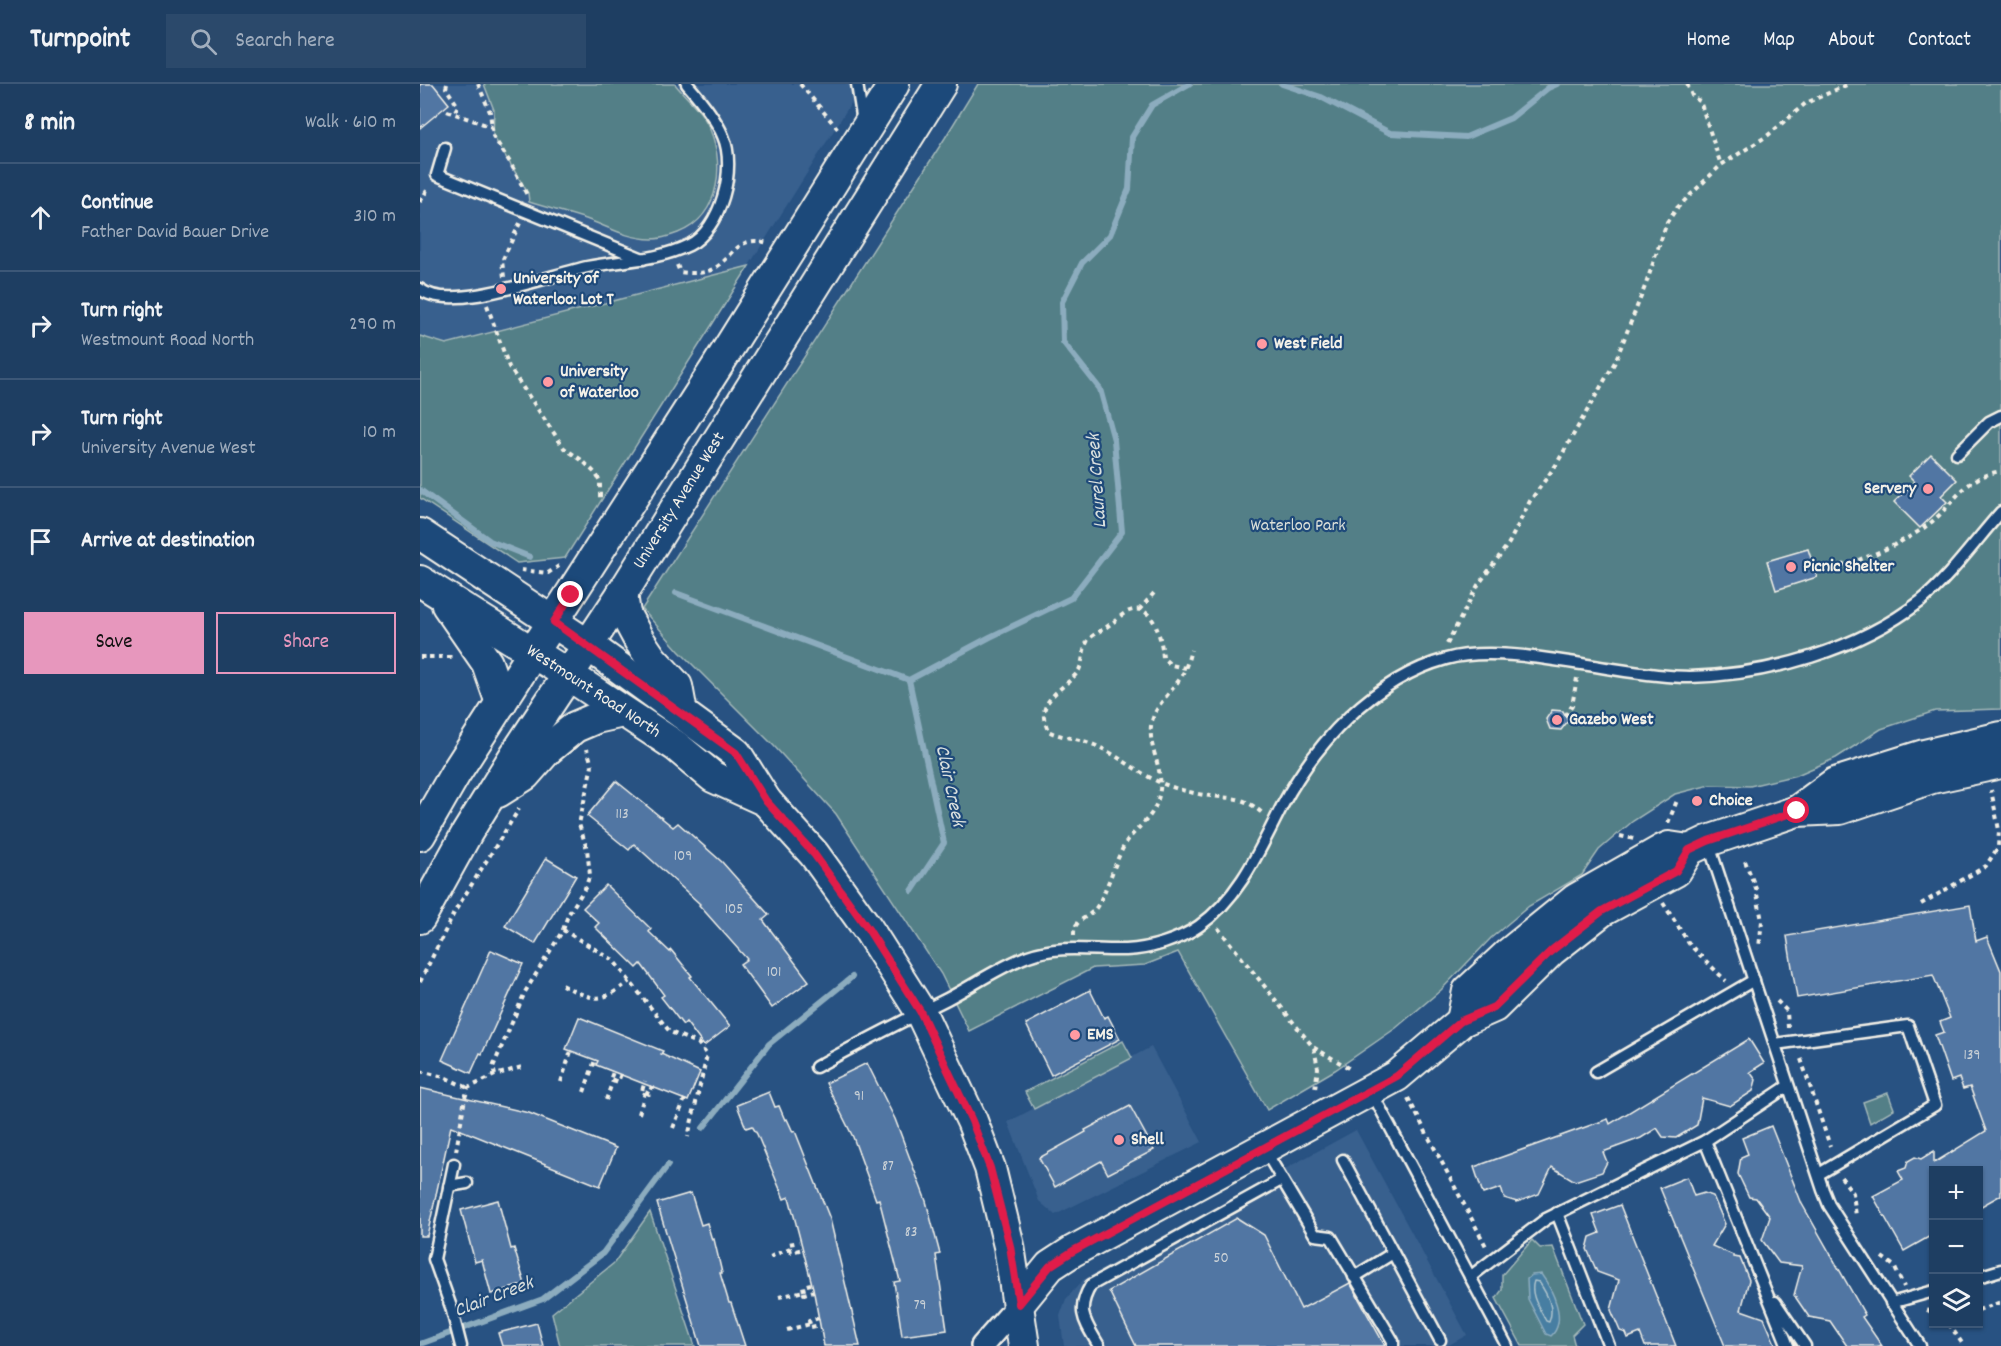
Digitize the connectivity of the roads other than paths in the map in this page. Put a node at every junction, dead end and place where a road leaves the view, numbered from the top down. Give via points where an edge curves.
1 (687, 84) edge
2 (857, 84) edge
3 (894, 84) edge
4 (941, 84) edge
5 (851, 131) junction
6 (445, 148) dead end
7 (646, 260) junction
8 (420, 289) edge
9 (2001, 416) edge
10 (1957, 454) dead end
11 (2001, 512) edge
12 (420, 534) edge
13 (429, 587) edge
14 (622, 594) junction
15 (554, 622) junction
16 (588, 645) junction
17 (534, 653) junction
18 (567, 674) junction
19 (501, 703) junction
20 (623, 712) junction
21 (682, 713) junction
22 (2001, 737) edge
23 (1995, 773) edge
24 (488, 798) junction
25 (766, 801) junction
26 (1797, 811) junction
27 (420, 835) edge
28 (1699, 846) junction
29 (420, 918) edge
30 (1754, 980) junction
31 (920, 1011) junction
32 (1775, 1044) junction
33 (816, 1067) dead end
34 (1596, 1072) dead end
35 (1788, 1086) junction
36 (1371, 1091) junction
37 (1705, 1141) junction
38 (1264, 1149) junction
39 (1343, 1160) dead end
40 (454, 1164) road end
41 (1819, 1174) junction
42 (1281, 1180) junction
43 (468, 1183) dead end
44 (449, 1186) junction
45 (1557, 1213) junction
46 (1394, 1253) junction
47 (2001, 1270) edge
48 (1983, 1275) edge
49 (1354, 1277) junction
50 (1470, 1277) junction
51 (1761, 1282) junction
52 (1929, 1292) edge
53 (1891, 1303) junction
54 (1019, 1304) junction
55 (1440, 1340) dead end
56 (460, 1344) edge
57 (982, 1346) edge
58 (1024, 1346) edge
59 (1099, 1346) edge
60 (1393, 1346) edge
61 (1507, 1346) edge
62 (1609, 1346) edge
63 (1788, 1346) edge
64 (1806, 1346) edge
65 (1920, 1346) edge

1 - 7 lane via 724,138 728,156 725,187 714,220 697,240
2 - 5 lane
3 - 5 main road
4 - 14 main road, University Avenue West
5 - 15 main road via 716,368
6 - 7 lane via 437,175
7 - 8 lane via 587,267 483,293 441,298
9 - 10 lane via 1989,422
11 - 31 lane via 1923,599 1871,633 1833,650 1739,673 1689,677 1472,654 1446,659 1395,681 1347,719 1314,756 1240,884 1196,928 1157,945 1129,950 1076,948 1030,955
12 - 15 main road, Westmount Road North
13 - 17 main road, Westmount Road North
13 - 19 main road via 487,663
14 - 16 main road, University Avenue West
14 - 21 main road via 625,614 639,640 676,686
15 - 16 main road, Westmount Road North
15 - 17 main road
16 - 18 main road, University Avenue West
16 - 21 main road, Westmount Road North
17 - 18 main road, Westmount Road North
17 - 19 main road
18 - 20 main road, Westmount Road North
18 - 24 main road, University Avenue West
19 - 27 main road
20 - 24 main road via 575,727 525,775
20 - 25 main road, Westmount Road North via 676,746 713,777
21 - 25 main road, Westmount Road North via 736,753
22 - 26 main road via 1924,755 1835,783
23 - 26 main road via 1932,778 1840,809
24 - 29 main road, University Avenue West
25 - 31 main road, Westmount Road North via 814,854
26 - 28 main road
28 - 30 lane
28 - 36 main road via 1662,850 1576,899 1468,991 1461,1021 1397,1076
30 - 32 lane
30 - 34 lane
31 - 33 lane
31 - 54 main road, Westmount Road North via 990,1168 1010,1246
32 - 35 lane
32 - 41 lane via 1908,1026 1916,1048 1935,1105
35 - 37 lane
35 - 41 lane
36 - 38 main road
36 - 50 lane
37 - 45 lane
37 - 51 lane
38 - 42 lane
38 - 54 main road via 1073,1251 1050,1266
39 - 46 lane
40 - 44 lane
41 - 53 lane via 1829,1205
42 - 49 lane via 1315,1235 1331,1237
42 - 59 lane via 1090,1285 1082,1299 1083,1318
43 - 44 lane
44 - 56 lane via 434,1259
45 - 50 lane
45 - 62 lane
46 - 49 lane
46 - 55 lane
47 - 48 lane
49 - 60 lane
50 - 61 lane
51 - 63 lane
51 - 64 lane
52 - 53 lane
53 - 65 lane
54 - 57 street
54 - 58 main road, Westmount Road North

